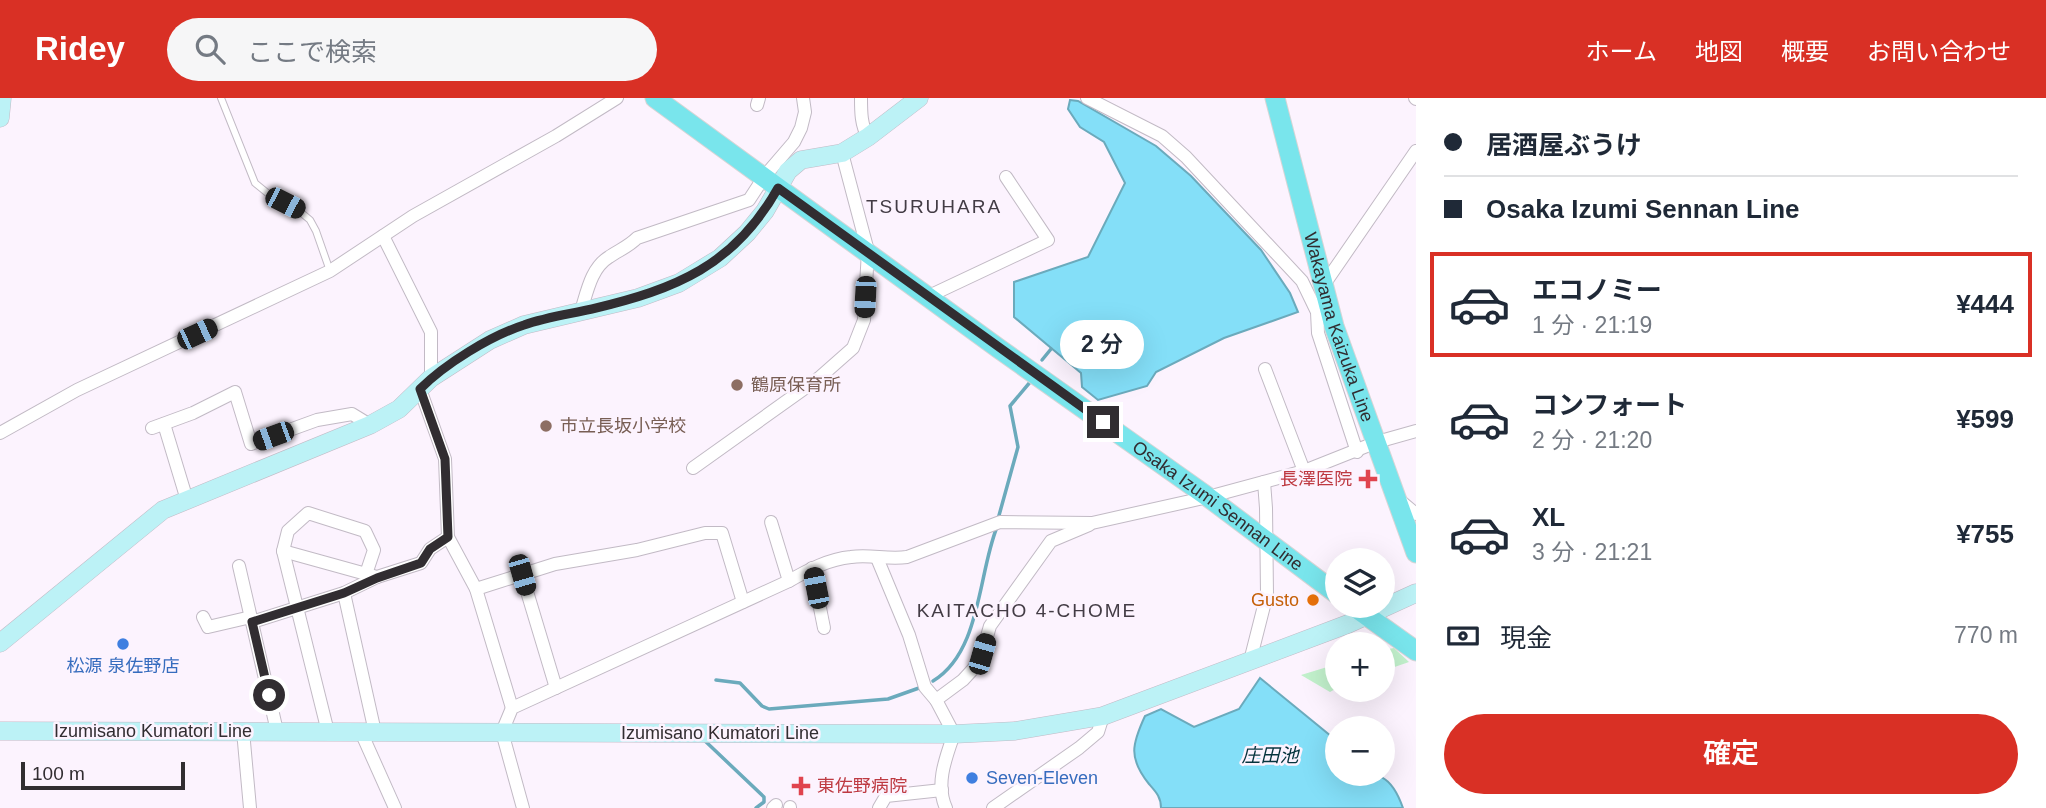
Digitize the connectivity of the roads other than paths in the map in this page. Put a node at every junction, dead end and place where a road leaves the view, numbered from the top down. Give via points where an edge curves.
1 (2, 98) edge
2 (221, 98) edge
3 (617, 98) edge
4 (655, 98) edge
5 (803, 98) edge
6 (861, 98) edge
7 (919, 98) edge
8 (1087, 98) edge
9 (1275, 98) edge
10 (0, 118) edge
11 (868, 137) junction
12 (1416, 151) edge
13 (842, 152) junction
14 (1006, 177) dead end
15 (771, 182) junction
16 (383, 236) junction
17 (868, 251) junction
18 (330, 271) junction
19 (1323, 286) junction
20 (929, 296) junction
21 (582, 311) junction
22 (1324, 315) junction
23 (1265, 369) dead end
24 (425, 384) junction
25 (370, 425) junction
26 (1416, 430) edge
27 (0, 433) edge
28 (1377, 442) junction
29 (1357, 452) junction
30 (693, 468) dead end
31 (1304, 471) junction
32 (1264, 482) junction
33 (1208, 497) junction
34 (1398, 499) junction
35 (187, 500) junction
36 (1416, 514) edge
37 (771, 522) dead end
38 (1093, 523) junction
39 (448, 537) junction
40 (1265, 539) junction
41 (284, 551) junction
42 (1416, 553) edge
43 (877, 558) junction
44 (239, 566) dead end
45 (812, 568) junction
46 (522, 575) junction
47 (371, 576) junction
48 (789, 580) junction
49 (1325, 585) edge
50 (476, 589) junction
51 (344, 593) junction
52 (1416, 593) edge
53 (1395, 599) edge
54 (743, 602) junction
55 (298, 610) junction
56 (203, 617) dead end
57 (1343, 618) edge
58 (1371, 618) edge
59 (252, 620) junction
60 (824, 628) dead end
61 (0, 643) edge
62 (1416, 651) edge
63 (1250, 661) junction
64 (556, 688) junction
65 (936, 700) junction
66 (512, 709) junction
67 (1103, 716) junction
68 (0, 731) edge
69 (243, 731) junction
70 (277, 732) junction
71 (328, 732) junction
72 (368, 732) junction
73 (502, 732) junction
74 (954, 734) junction
75 (942, 790) junction
76 (250, 808) edge
77 (394, 808) edge
78 (523, 808) edge
79 (879, 808) edge
80 (946, 808) edge
81 (993, 808) edge

1 - 10 main road
2 - 18 lane via 254,183 310,220
3 - 16 street
4 - 15 main road, Osaka Izumi Sennan Line
5 - 15 street via 805,112 798,135
6 - 11 street
7 - 11 main road
8 - 22 street via 1162,136 1186,157 1302,281
9 - 19 main road, Wakayama Kaizuka Line
11 - 13 main road
12 - 19 street
13 - 15 main road via 801,160
13 - 17 street
14 - 20 street via 1048,240
15 - 17 main road, Osaka Izumi Sennan Line
15 - 21 street via 740,205 637,238 607,257 590,280
15 - 21 main road via 765,211 720,258 679,283
16 - 18 street
16 - 24 street via 431,332
17 - 20 main road, Osaka Izumi Sennan Line
17 - 30 street via 864,320 853,348 819,378
18 - 27 street via 77,390
19 - 22 main road, Wakayama Kaizuka Line
20 - 33 main road, Osaka Izumi Sennan Line
21 - 24 main road via 524,325 490,340
22 - 28 main road, Wakayama Kaizuka Line
22 - 29 street via 1322,347
23 - 31 street
24 - 25 main road via 399,409
24 - 39 street via 445,459
25 - 35 main road
25 - 35 street via 352,414 317,420 251,444 235,392 158,426
26 - 28 street
28 - 29 street
28 - 34 main road, Wakayama Kaizuka Line
29 - 31 street
31 - 32 street
32 - 33 street
32 - 40 street
33 - 38 street
33 - 40 main road, Osaka Izumi Sennan Line
34 - 36 street
34 - 42 main road, Wakayama Kaizuka Line
35 - 61 main road via 163,510
37 - 48 street
38 - 43 street via 1000,522 907,557
38 - 65 street via 1051,541 990,626 974,668
39 - 47 street via 430,549 421,563
39 - 50 street
40 - 49 main road, Osaka Izumi Sennan Line
40 - 63 street via 1267,594
41 - 47 street
41 - 47 street via 288,531 308,513 365,531 374,550
41 - 55 street
43 - 45 street via 849,557
43 - 65 street via 925,687
44 - 59 street
45 - 48 street
45 - 60 street
46 - 50 street
46 - 54 street via 722,533
46 - 64 street
47 - 51 street
48 - 54 street
50 - 66 street
51 - 55 street
51 - 72 street
52 - 53 main road, Izumisano Kumatori Line
54 - 64 street
55 - 59 street
55 - 71 street
56 - 59 street via 208,627
57 - 63 main road, Izumisano Kumatori Line
58 - 62 main road
59 - 70 street
63 - 67 main road, Izumisano Kumatori Line
64 - 66 street
65 - 74 street
66 - 73 street
67 - 74 main road, Izumisano Kumatori Line via 1028,729
67 - 81 street via 1098,732 1079,748
68 - 69 main road, Izumisano Kumatori Line
69 - 70 main road, Izumisano Kumatori Line
69 - 76 street
70 - 71 main road, Izumisano Kumatori Line
71 - 72 main road, Izumisano Kumatori Line
72 - 73 main road, Izumisano Kumatori Line
72 - 77 street
73 - 74 main road, Izumisano Kumatori Line
73 - 78 street
74 - 75 street via 942,767
75 - 79 street via 886,796
75 - 80 street

